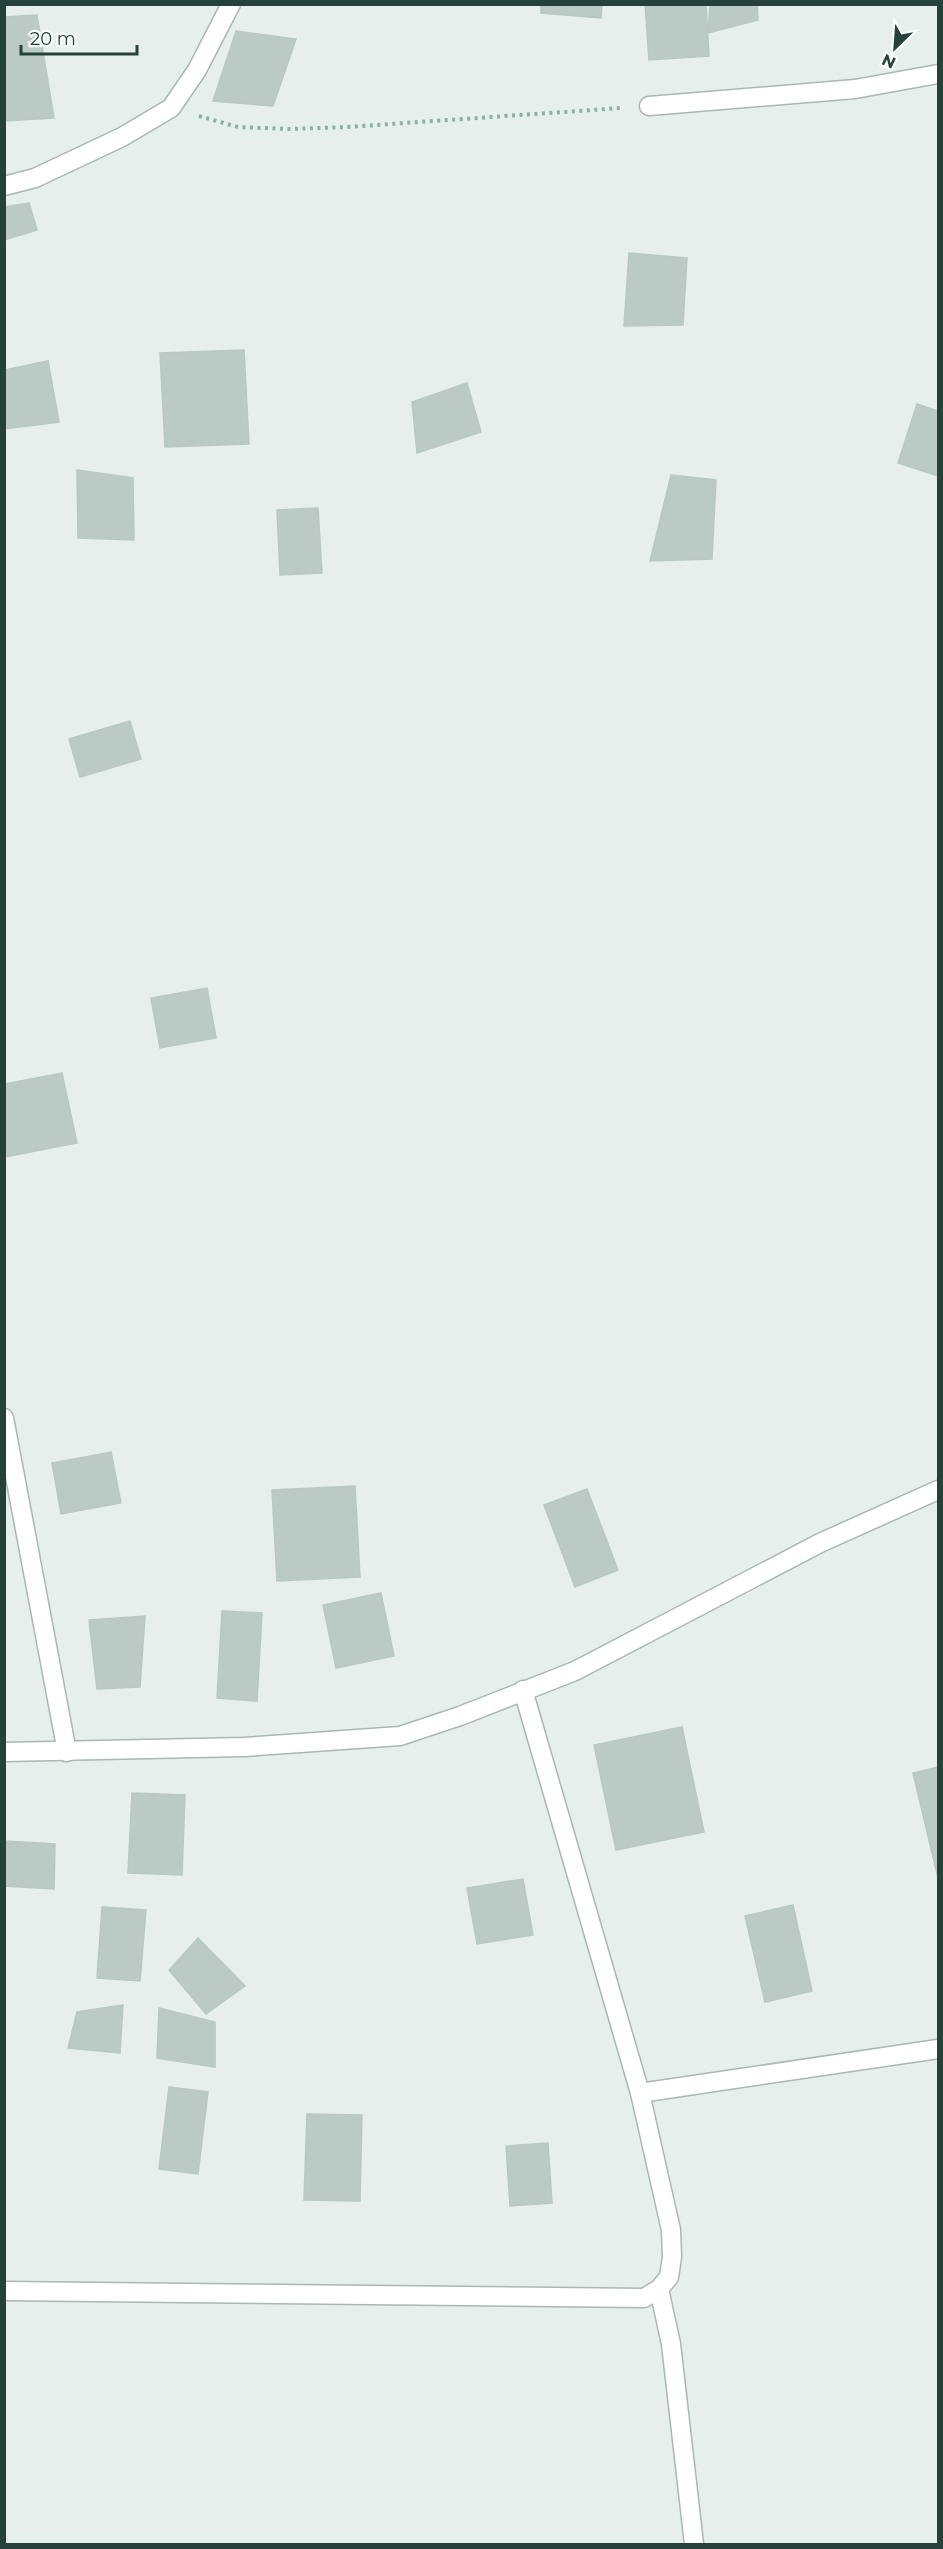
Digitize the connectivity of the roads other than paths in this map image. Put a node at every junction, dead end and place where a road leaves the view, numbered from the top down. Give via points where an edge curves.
1 (231, 4) edge
2 (939, 74) edge
3 (649, 106) road end
4 (4, 186) edge
5 (4, 1418) edge
6 (939, 1490) edge
7 (523, 1690) junction
8 (4, 1752) edge
9 (67, 1752) junction
10 (939, 2049) edge
11 (640, 2093) junction
12 (658, 2289) junction
13 (4, 2291) edge
14 (694, 2544) edge

1 - 4 street via 197,70 171,108 122,137 35,178
2 - 3 street via 855,88
5 - 9 street
6 - 7 street via 820,1543 575,1671
7 - 9 street via 400,1736 244,1747
7 - 11 street
8 - 9 street
10 - 11 street
11 - 12 street via 671,2230 669,2277
12 - 13 street via 644,2298
12 - 14 street via 671,2344

